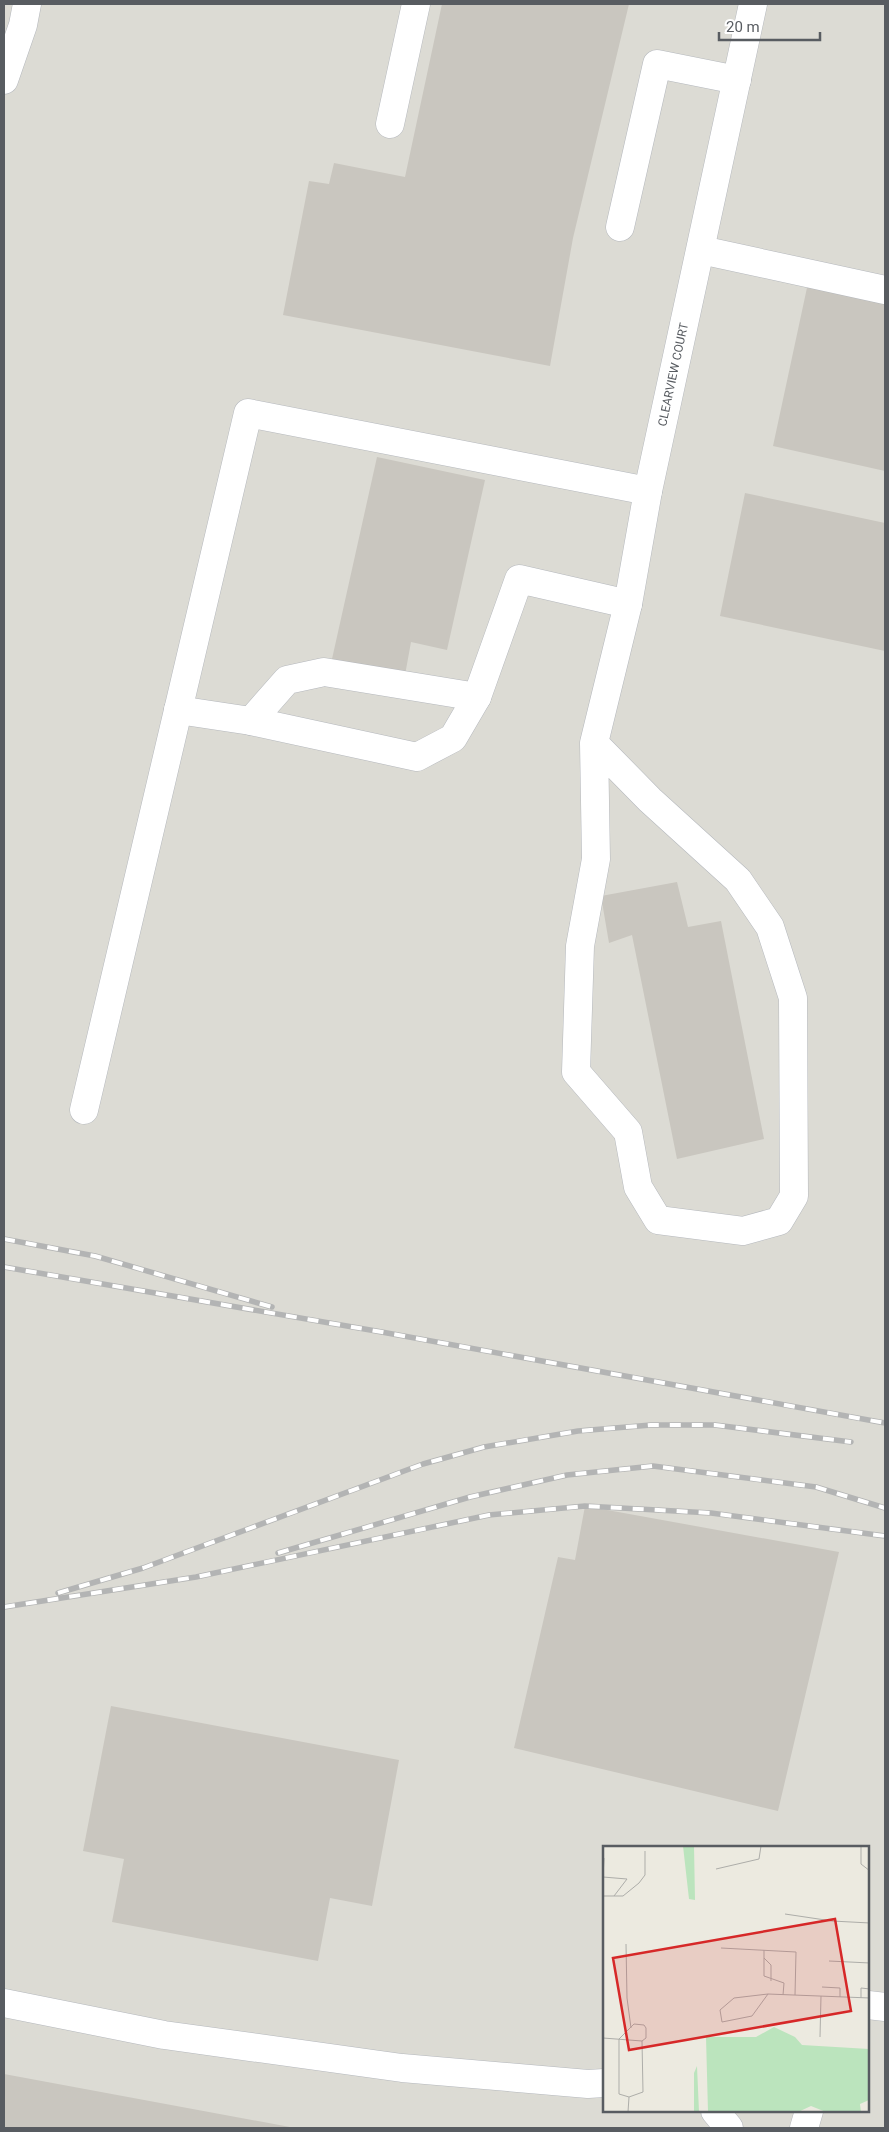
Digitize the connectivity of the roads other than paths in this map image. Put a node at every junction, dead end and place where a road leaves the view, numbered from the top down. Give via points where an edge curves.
1 (27, 4) edge
2 (416, 4) edge
3 (753, 4) edge
4 (4, 80) edge
5 (737, 80) junction
6 (390, 124) dead end
7 (620, 227) dead end
8 (700, 250) junction
9 (885, 290) edge
10 (648, 491) junction
11 (628, 604) junction
12 (477, 697) junction
13 (178, 710) junction
14 (251, 722) junction
15 (594, 743) junction
16 (84, 1110) dead end
17 (4, 2003) edge
18 (869, 2005) edge
19 (885, 2007) edge
20 (603, 2083) edge
21 (716, 2112) edge
22 (809, 2112) edge
23 (729, 2128) edge
24 (804, 2128) edge

1 - 4 street
2 - 6 street
3 - 5 street, CLEARVIEW COURT
5 - 7 street via 657,64
5 - 8 street, CLEARVIEW COURT
8 - 9 street
8 - 10 street, CLEARVIEW COURT
10 - 11 street, CLEARVIEW COURT
10 - 13 street via 248,412
11 - 12 street via 519,579
11 - 15 street, CLEARVIEW COURT
12 - 14 street via 324,672 287,680
12 - 14 street via 452,738 417,757
13 - 14 street
13 - 16 street
15 - 15 street, CLEARVIEW COURT via 596,859 580,946 576,1072 628,1132 638,1188 658,1220 744,1231 779,1221 794,1196 792,998 770,927 738,880 650,800
17 - 20 street via 164,2034 392,2066
18 - 19 street
21 - 23 street
22 - 24 street

